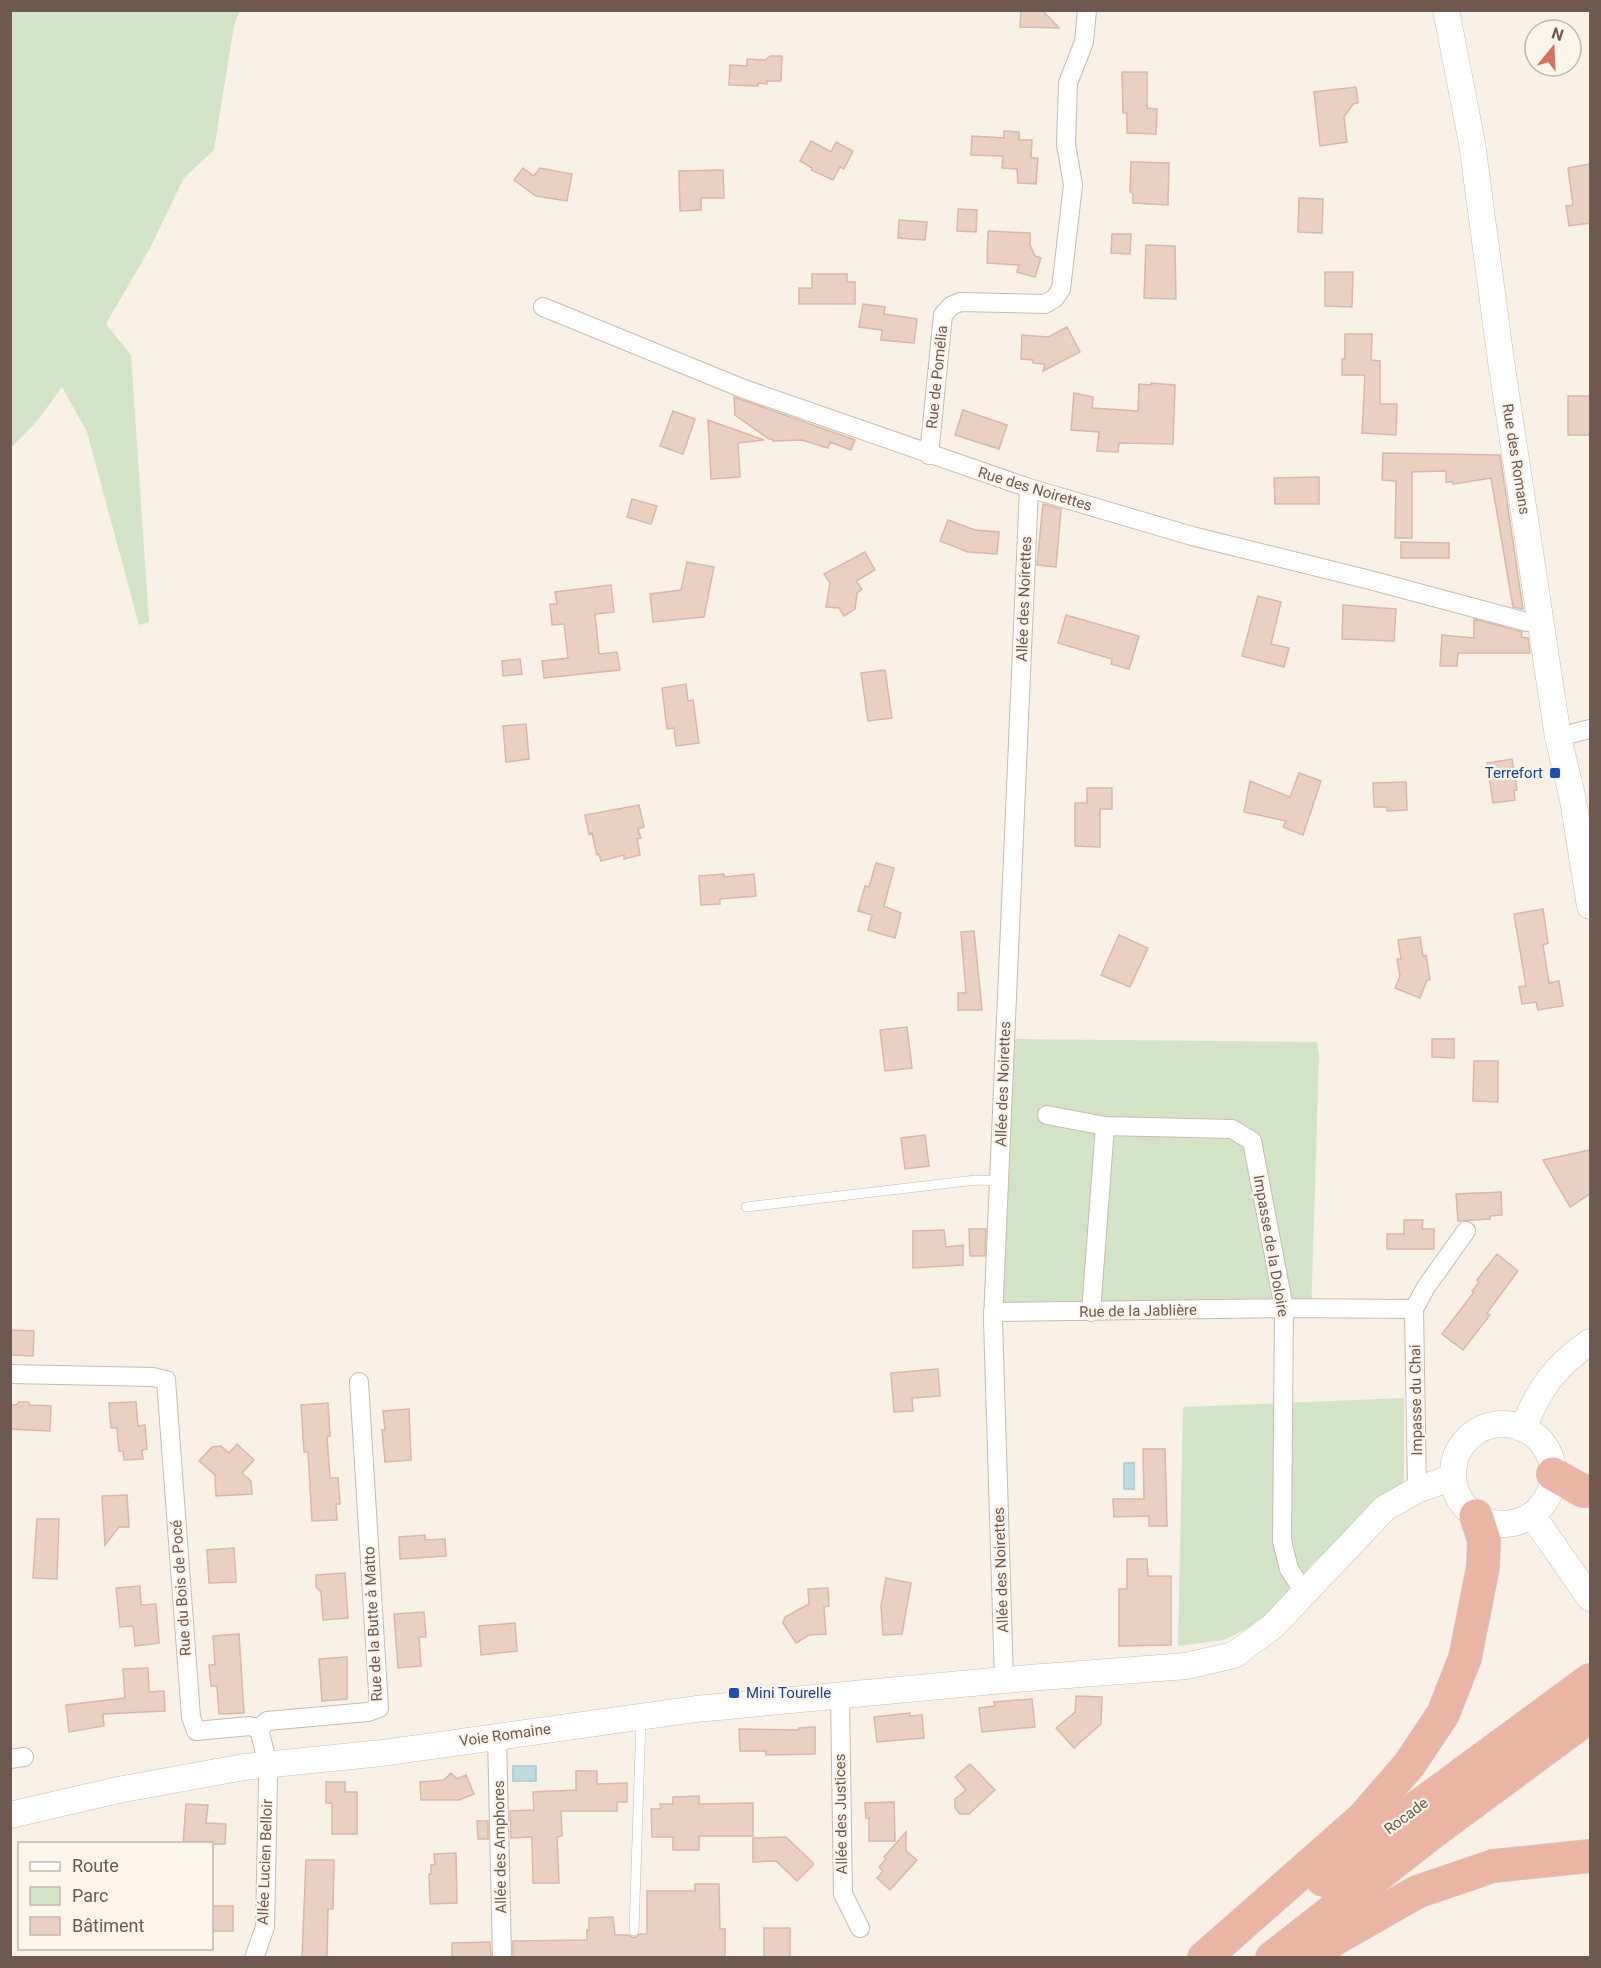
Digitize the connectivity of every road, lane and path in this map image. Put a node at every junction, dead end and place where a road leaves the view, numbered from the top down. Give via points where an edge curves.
1 (1087, 10) edge
2 (1446, 10) edge
3 (543, 307) dead end
4 (929, 455) junction
5 (1029, 488) junction
6 (1541, 621) junction
7 (1590, 729) edge
8 (1558, 737) junction
9 (1590, 906) edge
10 (1047, 1115) dead end
11 (1105, 1126) junction
12 (999, 1181) junction
13 (746, 1207) dead end
14 (1466, 1231) dead end
15 (1284, 1308) junction
16 (1414, 1309) junction
17 (993, 1312) junction
18 (1091, 1312) junction
19 (1590, 1342) edge
20 (10, 1374) edge
21 (359, 1382) dead end
22 (1523, 1429) junction
23 (1553, 1474) junction
24 (1453, 1477) junction
25 (1417, 1490) junction
26 (1590, 1491) edge
27 (1532, 1515) junction
28 (1476, 1516) junction
29 (1304, 1592) junction
30 (1590, 1598) edge
31 (1004, 1680) junction
32 (1590, 1680) edge
33 (840, 1696) junction
34 (641, 1716) junction
35 (1590, 1716) edge
36 (259, 1729) junction
37 (497, 1736) junction
38 (268, 1765) junction
39 (10, 1815) edge
40 (1590, 1856) edge
41 (860, 1928) dead end
42 (634, 1931) dead end
43 (254, 1958) edge
44 (502, 1958) edge
45 (1204, 1958) edge
46 (1227, 1958) edge
47 (1272, 1958) edge
48 (1308, 1958) edge

1 - 4 street, Rue de Pomélia via 1084,42 1068,83 1066,144 1073,185 1061,289 1045,304 960,302 943,315
2 - 6 street, Rue des Romans via 1472,143
3 - 4 street, Rue des Noirettes via 744,389
4 - 5 street, Rue des Noirettes
5 - 6 street, Rue des Noirettes via 1274,557 1527,622
5 - 12 street, Allée des Noirettes
6 - 8 street, Rue des Romans
7 - 8 street
8 - 9 street, Rue des Romans via 1573,800
10 - 11 street, Impasse de la Doloire
11 - 15 street, Impasse de la Doloire via 1232,1129 1252,1141
11 - 18 street
12 - 13 lane via 975,1180
12 - 17 street, Allée des Noirettes
14 - 16 street
15 - 16 street
15 - 18 street, Rue de la Jablière
15 - 29 street, Impasse de la Doloire via 1282,1541 1289,1569
16 - 25 street, Impasse du Chai
17 - 18 street, Rue de la Jablière
17 - 31 street, Allée des Noirettes
19 - 22 street via 1554,1371
20 - 36 street, Rue du Bois de Pocé via 166,1380 191,1717 196,1731 250,1726
21 - 36 street, Rue de la Butte à Matto via 380,1708 267,1721
22 - 23 street via 1545,1447
22 - 24 street via 1507,1424 1474,1432 1458,1452
23 - 26 highway
23 - 27 street via 1543,1504
24 - 25 street, Voie Romaine
24 - 28 street via 1464,1506
25 - 29 street, Voie Romaine via 1385,1508
27 - 28 street via 1504,1524
27 - 30 street
28 - 45 highway via 1484,1540 1483,1567 1465,1658 1443,1714 1409,1765 1363,1818
29 - 31 street, Voie Romaine via 1273,1626 1234,1654 1186,1666
31 - 33 street, Voie Romaine
32 - 46 highway, Rocade via 1416,1808
33 - 34 street, Voie Romaine
33 - 41 street, Allée des Justices via 843,1894
34 - 37 street, Voie Romaine
34 - 42 lane
35 - 47 highway
36 - 38 street
37 - 38 street, Voie Romaine
37 - 44 street, Allée des Amphores
38 - 39 street, Voie Romaine via 183,1777
38 - 43 street, Allée Lucien Belloir via 264,1927
40 - 48 highway via 1493,1866 1416,1892

